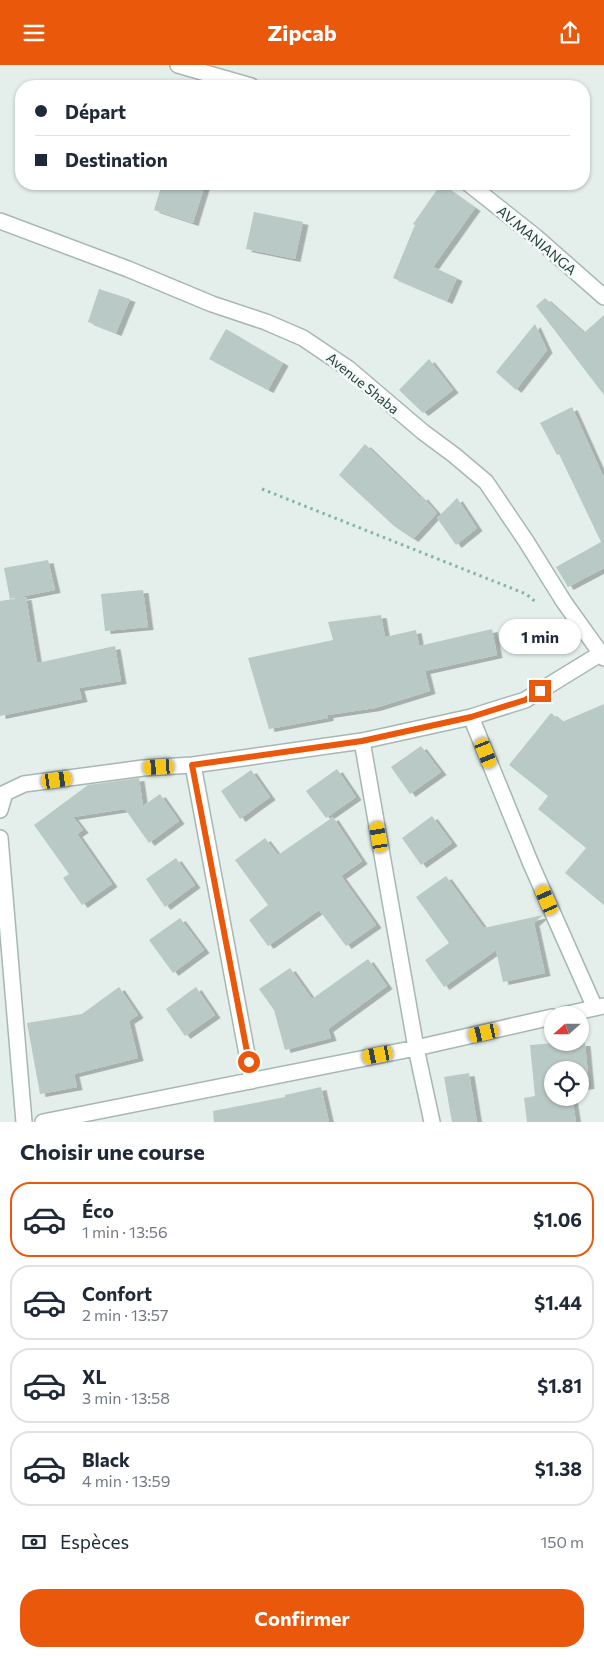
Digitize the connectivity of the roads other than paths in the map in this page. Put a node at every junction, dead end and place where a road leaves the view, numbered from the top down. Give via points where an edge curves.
1 (178, 65) edge
2 (230, 80) edge
3 (476, 190) edge
4 (0, 221) edge
5 (604, 297) edge
6 (602, 656) edge
7 (471, 717) junction
8 (362, 741) junction
9 (192, 765) junction
10 (0, 810) edge
11 (0, 837) edge
12 (599, 1007) edge
13 (544, 1019) edge
14 (416, 1048) junction
15 (252, 1081) junction
16 (24, 1122) edge
17 (43, 1122) edge
18 (432, 1122) edge

1 - 2 street
3 - 5 street, AV.MANIANGA via 536,237
4 - 6 street, Avenue Shaba via 302,338 349,369 486,482
6 - 7 street via 525,700
7 - 8 street
7 - 12 street via 531,864
8 - 9 street
8 - 14 street
9 - 10 street via 143,768 24,784 5,793
9 - 15 street
11 - 16 street
13 - 14 street
14 - 15 street
14 - 18 street
15 - 17 street

